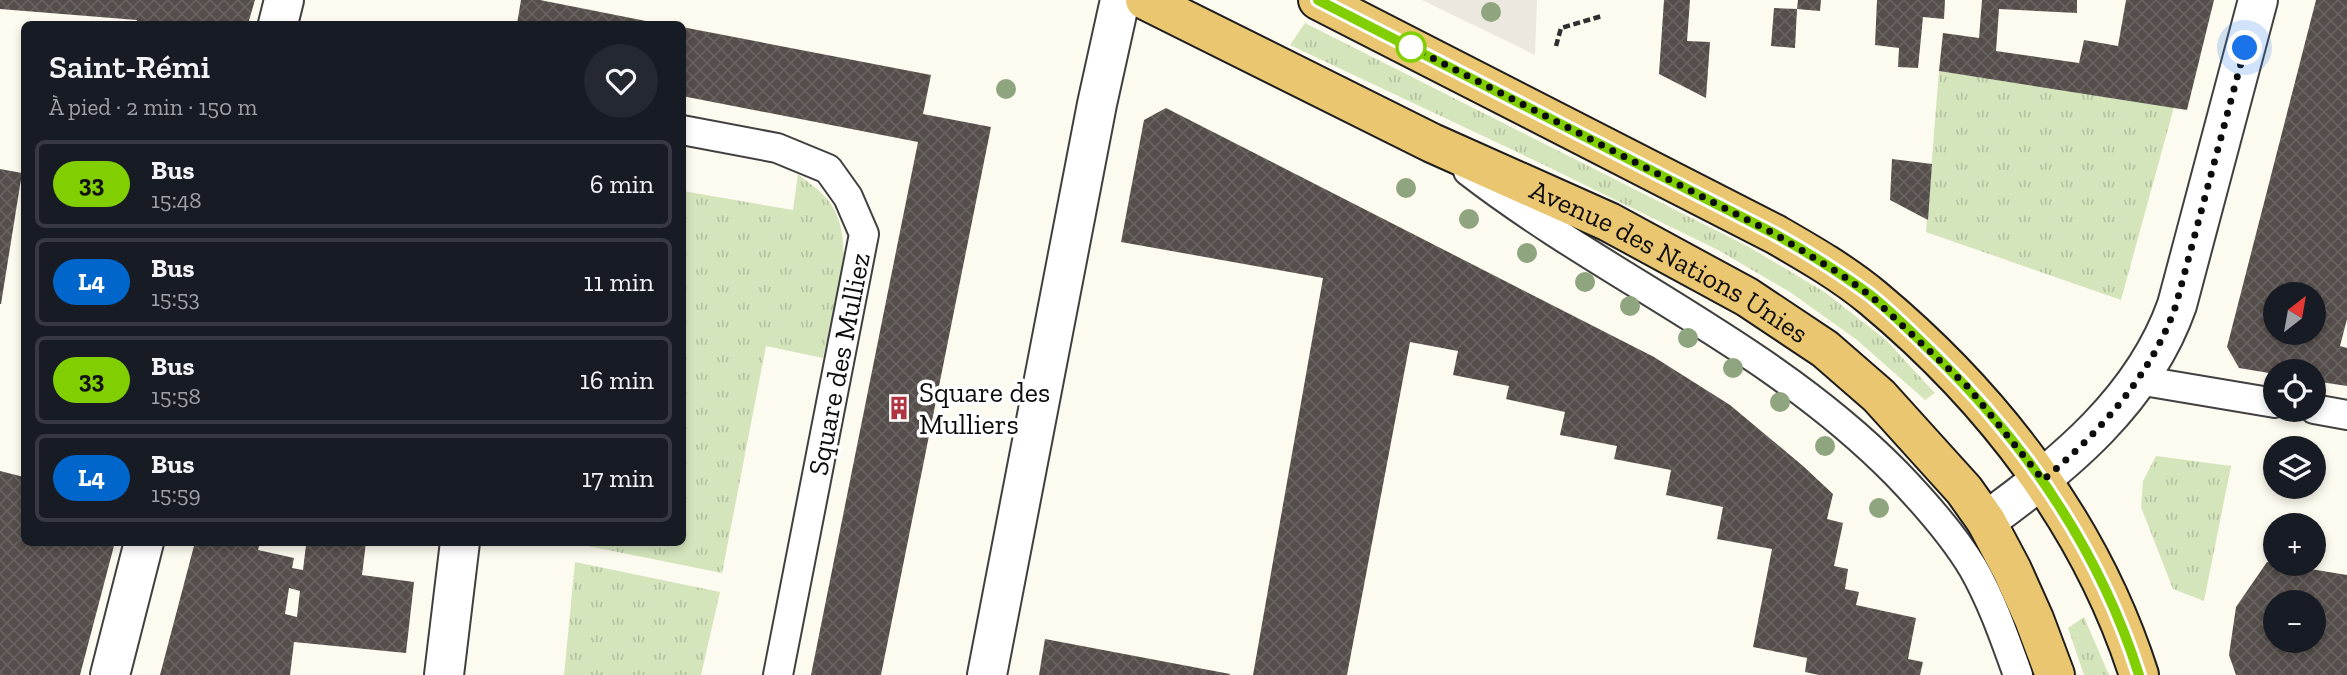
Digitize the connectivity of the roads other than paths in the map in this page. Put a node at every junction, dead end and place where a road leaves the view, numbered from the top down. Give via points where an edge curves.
1 (284, 0) edge
2 (1120, 0) edge
3 (1145, 0) edge
4 (1318, 0) edge
5 (2258, 0) edge
6 (279, 21) edge
7 (686, 131) edge
8 (1432, 143) junction
9 (2138, 380) junction
10 (2263, 401) edge
11 (2326, 411) edge
12 (2347, 415) edge
13 (2043, 480) junction
14 (1986, 521) junction
15 (143, 546) edge
16 (460, 546) edge
17 (1973, 569) junction
18 (110, 675) edge
19 (444, 675) edge
20 (778, 675) edge
21 (986, 675) edge
22 (2018, 675) edge
23 (2055, 675) edge
24 (2139, 675) edge

1 - 6 street
2 - 21 street
3 - 8 main road, Avenue des Nations Unies
4 - 13 main road via 1809,253 1871,296 1969,388
5 - 9 street via 2176,305 2162,343
7 - 20 lane, Square des Mulliez via 777,148 828,169 848,197 864,233
8 - 14 main road, Avenue des Nations Unies via 1609,222 1713,277 1802,333 1880,396 1941,462
8 - 17 lane via 1588,254 1782,375 1881,458 1922,500
9 - 10 lane
9 - 13 street via 2088,439
11 - 12 lane
13 - 14 street
13 - 24 main road via 2100,578
14 - 17 lane via 1972,550
14 - 23 main road, Avenue des Nations Unies via 2029,607
15 - 18 street
16 - 19 street
17 - 22 lane via 1993,607

